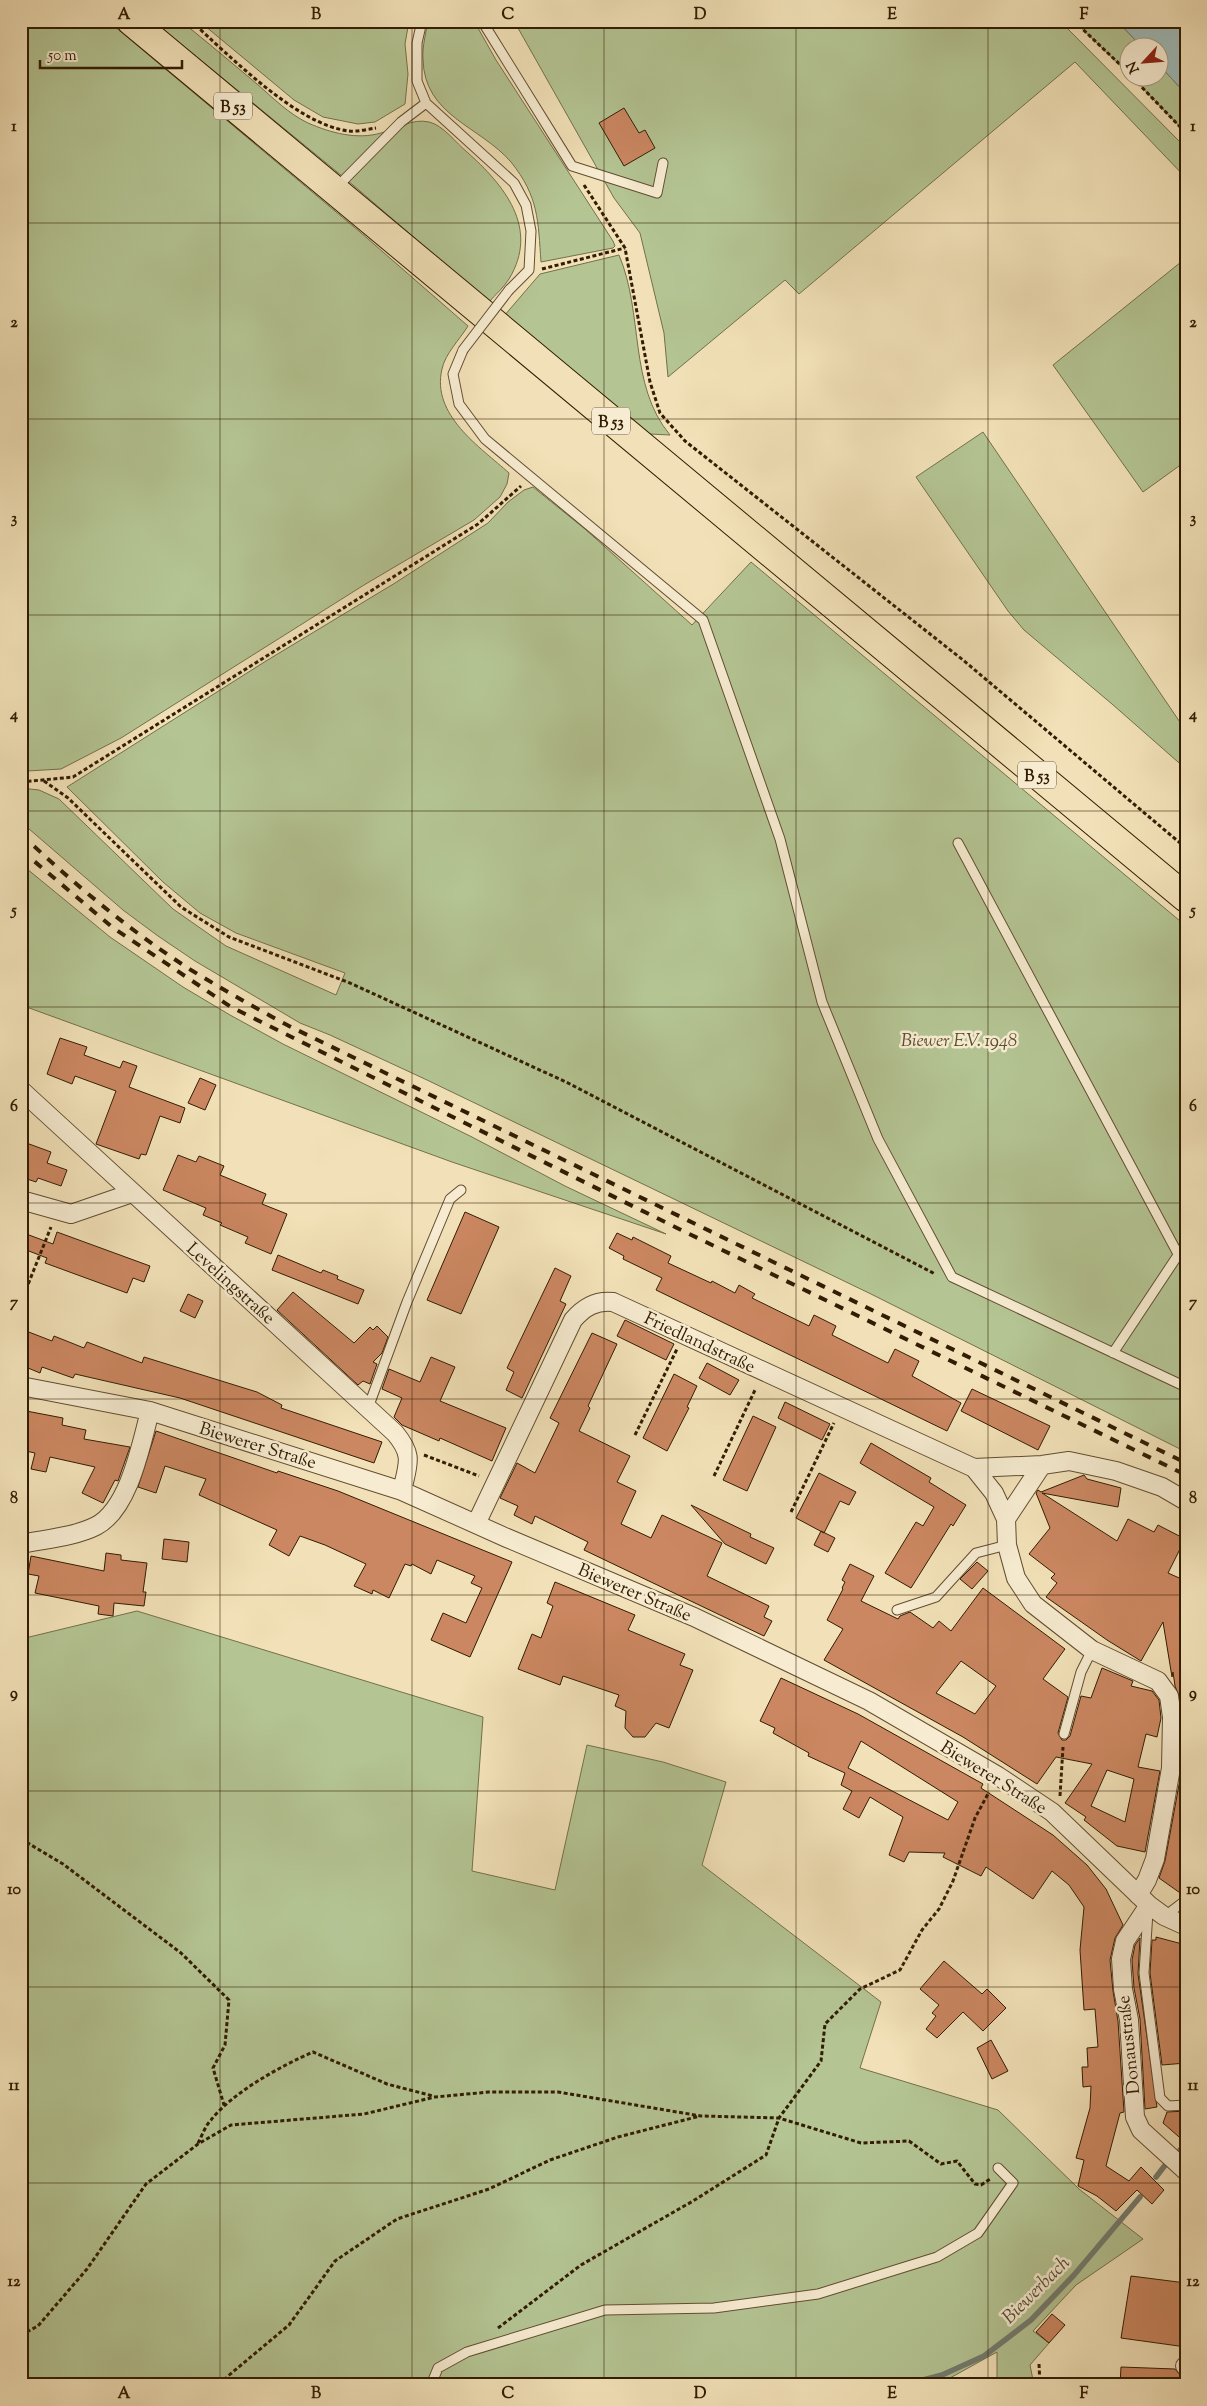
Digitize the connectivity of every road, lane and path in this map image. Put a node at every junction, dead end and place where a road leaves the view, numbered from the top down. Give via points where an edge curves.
1 (131, 21) edge
2 (191, 21) edge
3 (422, 21) edge
4 (482, 21) edge
5 (1074, 21) edge
6 (1120, 65) edge
7 (1143, 88) edge
8 (426, 103) junction
9 (401, 122) junction
10 (1186, 133) edge
11 (662, 163) dead end
12 (572, 166) junction
13 (334, 190) junction
14 (625, 248) junction
15 (528, 270) junction
16 (533, 477) junction
17 (44, 781) junction
18 (21, 782) edge
19 (958, 843) dead end
20 (1186, 848) edge
21 (1186, 898) edge
22 (21, 1090) edge
23 (461, 1190) dead end
24 (132, 1193) junction
25 (21, 1200) edge
26 (58, 1210) junction
27 (1186, 1243) edge
28 (1178, 1254) junction
29 (952, 1277) junction
30 (21, 1302) edge
31 (684, 1335) junction
32 (1113, 1353) junction
33 (764, 1371) junction
34 (21, 1386) edge
35 (1186, 1387) edge
36 (842, 1407) junction
37 (368, 1408) junction
38 (150, 1411) junction
39 (635, 1435) dead end
40 (407, 1448) junction
41 (1042, 1465) junction
42 (974, 1468) junction
43 (714, 1476) dead end
44 (496, 1482) junction
45 (402, 1491) junction
46 (1186, 1501) edge
47 (791, 1512) dead end
48 (1006, 1519) junction
49 (476, 1524) junction
50 (21, 1544) edge
51 (1007, 1546) junction
52 (897, 1610) dead end
53 (1092, 1650) junction
54 (1064, 1734) joint
55 (998, 1776) junction
56 (1052, 1812) junction
57 (21, 1839) edge
58 (1143, 1900) junction
59 (1186, 1900) edge
60 (1164, 1916) junction
61 (1186, 1926) edge
62 (435, 2097) junction
63 (224, 2105) junction
64 (1186, 2105) edge
65 (702, 2116) junction
66 (779, 2118) junction
67 (198, 2144) junction
68 (998, 2168) dead end
69 (1184, 2171) edge
70 (992, 2177) dead end
71 (497, 2328) dead end
72 (21, 2335) edge
73 (1039, 2364) dead end
74 (220, 2385) edge
75 (430, 2385) edge
76 (1040, 2385) edge

1 - 13 main road, B 53
2 - 9 path via 294,108 329,126 350,131
3 - 8 lane via 417,43 417,82
4 - 12 lane
5 - 6 path
7 - 10 path
8 - 9 lane
8 - 15 lane via 514,183 526,205 531,231
9 - 13 lane
11 - 12 lane via 657,193
12 - 14 path
13 - 21 main road, B 53
14 - 15 path
14 - 20 path via 650,382 660,413 685,442 963,660
15 - 16 lane, bridge via 463,350 453,374 459,404 485,439
16 - 17 path via 478,524 432,554 72,777
16 - 29 lane via 703,620 780,839 822,1002 878,1138
17 - 18 path
17 - 29 path via 68,798 180,906 229,938 350,983 557,1078 933,1274
19 - 28 lane
22 - 24 street, Levelingstraße
23 - 37 lane via 450,1199 446,1208
24 - 26 street via 71,1214
24 - 37 street, Levelingstraße
25 - 26 street
26 - 30 path
27 - 28 lane
28 - 32 lane
29 - 32 lane
31 - 33 street, Friedlandstraße
31 - 39 path
31 - 44 street, Friedlandstraße via 613,1302 600,1301 581,1310 573,1320
32 - 35 lane
33 - 36 street, Friedlandstraße
33 - 43 path
34 - 38 street, Biewerer Straße
36 - 42 street, Friedlandstraße
36 - 47 path
37 - 40 street, Levelingstraße
38 - 45 street, Biewerer Straße
38 - 50 street via 127,1485 115,1511 96,1526
40 - 44 path
40 - 45 street via 408,1462
41 - 42 street, Friedlandstraße
41 - 46 street, Friedlandstraße via 1069,1461 1116,1471 1162,1487
41 - 48 street
42 - 48 street via 994,1493
44 - 49 street, Friedlandstraße
45 - 49 street, Biewerer Straße
48 - 51 street, Donaustraße
49 - 55 street, Biewerer Straße via 721,1630 869,1701
51 - 52 lane via 976,1553 936,1597
51 - 53 street, Donaustraße via 1016,1578 1032,1604
53 - 54 lane via 1082,1672
53 - 58 street, Donaustraße via 1158,1681 1169,1696 1171,1768 1155,1859
54 - 56 path via 1060,1798
55 - 56 street, Biewerer Straße
55 - 66 path via 975,1818 939,1910 922,1930 900,1970 860,1989 825,2024 822,2061
56 - 58 street, Biewerer Straße
57 - 63 path via 63,1864 181,1953 229,2000 225,2044 213,2068
58 - 60 street, Biewerer Straße
58 - 64 lane via 1144,1973 1160,2098 1168,2106
58 - 69 street, Donaustraße via 1125,1941 1121,1959 1129,2020 1135,2117 1141,2130
59 - 60 lane
60 - 61 street, Biewerer Straße
62 - 63 path via 387,2084 313,2052 285,2064
62 - 65 path via 488,2092 558,2092
62 - 67 path via 364,2114 231,2125
63 - 67 path via 210,2121
65 - 66 path
65 - 74 path via 618,2137 550,2160 489,2189 397,2219 335,2261 289,2325
66 - 70 path via 860,2143 909,2141 941,2164 957,2161 975,2184 981,2185
66 - 71 path via 766,2155 581,2265
67 - 72 path via 146,2184 87,2269 38,2326
68 - 75 lane via 1013,2183 978,2233 937,2257 818,2294 714,2308 605,2310 466,2352 438,2368
73 - 76 path

